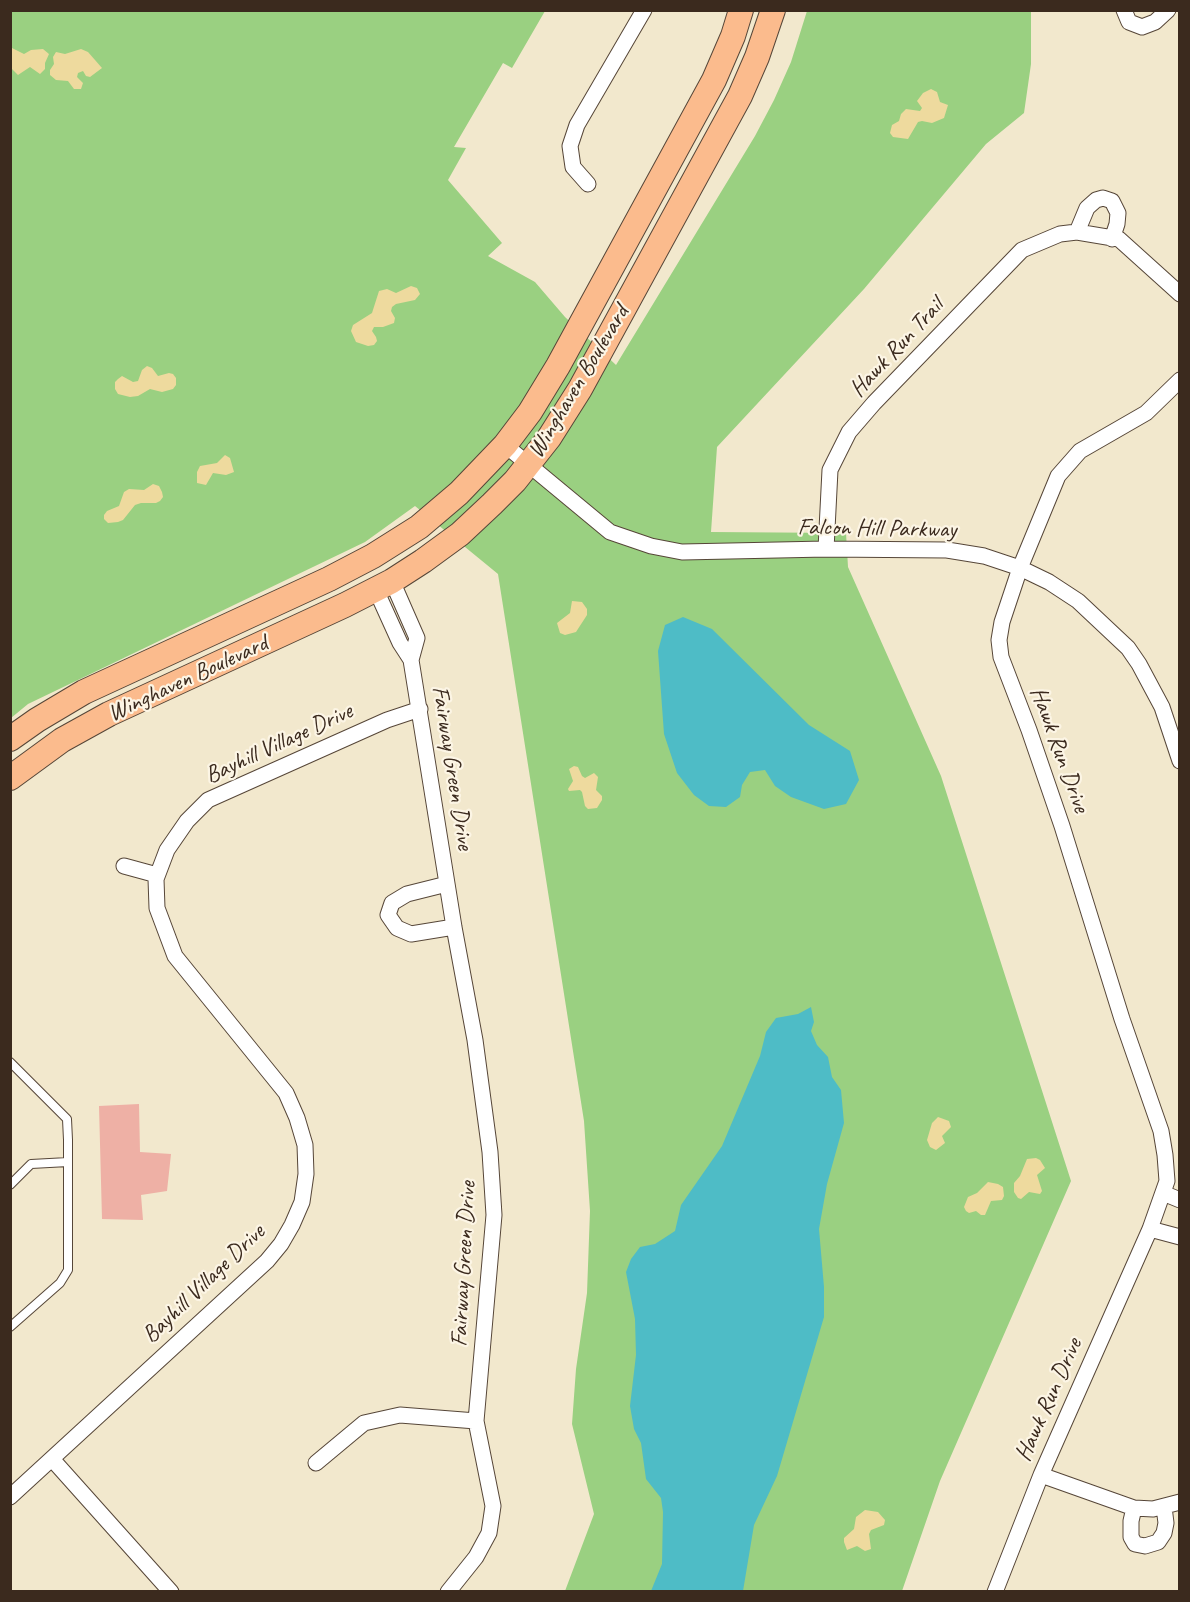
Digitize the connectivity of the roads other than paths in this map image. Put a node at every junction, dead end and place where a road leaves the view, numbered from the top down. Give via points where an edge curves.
1 (644, 10) edge
2 (741, 10) edge
3 (773, 10) edge
4 (1124, 10) edge
5 (1168, 10) edge
6 (588, 184) dead end
7 (1077, 232) junction
8 (1112, 239) junction
9 (1179, 294) edge
10 (1179, 380) edge
11 (505, 445) junction
12 (529, 464) junction
13 (826, 549) junction
14 (1020, 568) junction
15 (384, 585) junction
16 (420, 709) junction
17 (10, 739) edge
18 (1179, 761) edge
19 (10, 778) edge
20 (124, 866) dead end
21 (157, 874) junction
22 (447, 884) junction
23 (454, 927) junction
24 (10, 1062) edge
25 (68, 1162) junction
26 (10, 1185) edge
27 (1163, 1193) junction
28 (1179, 1200) edge
29 (1150, 1229) junction
30 (1179, 1237) edge
31 (10, 1327) edge
32 (476, 1421) junction
33 (52, 1459) junction
34 (316, 1463) dead end
35 (1041, 1475) junction
36 (10, 1497) edge
37 (1179, 1502) edge
38 (1164, 1507) junction
39 (1134, 1508) junction
40 (171, 1592) edge
41 (448, 1592) edge
42 (994, 1592) edge

1 - 6 street via 577,125 570,146 573,167
2 - 11 main road, Winghaven Boulevard via 714,80 687,131 558,366
3 - 12 main road, Winghaven Boulevard via 740,96 698,175 580,389
4 - 5 street via 1129,22 1142,27
7 - 8 street, Hawk Run Trail
7 - 8 street via 1087,208 1103,198 1112,201 1118,213
7 - 13 street, Hawk Run Trail via 1060,234 1022,249 849,432 830,470
8 - 9 street, Hawk Run Trail via 1119,239
10 - 14 street, Hawk Run Drive via 1146,413 1080,451 1058,476
11 - 12 street, Falcon Hill Parkway
11 - 17 main road, Winghaven Boulevard via 459,493 374,556 84,692
12 - 13 street, Falcon Hill Parkway via 610,532 651,546 682,552
12 - 15 main road, Winghaven Boulevard via 460,534
13 - 14 street, Falcon Hill Parkway via 947,550 984,556
14 - 18 street, Falcon Hill Parkway via 1078,600 1128,648 1162,707
14 - 27 street, Hawk Run Drive via 1002,622 1001,657 1062,826 1161,1131 1167,1180
15 - 16 street, Fairway Green Drive via 400,643 411,660
15 - 19 main road, Winghaven Boulevard via 109,714 62,740
16 - 21 street, Bayhill Village Drive via 208,800 167,850
16 - 22 street, Fairway Green Drive
20 - 21 street
21 - 33 street, Bayhill Village Drive via 157,908 175,956 286,1093 305,1145 302,1202 281,1244 267,1261
22 - 23 street, Fairway Green Drive
22 - 23 street, Fairway Green Drive via 407,894 392,903 388,915 397,928 411,934
23 - 32 street, Fairway Green Drive via 475,1040 494,1215
24 - 25 lane via 67,1119
25 - 26 lane via 31,1164
25 - 31 lane via 68,1270 60,1283
27 - 28 street
27 - 29 street, Hawk Run Drive
29 - 30 street
29 - 35 street, Hawk Run Drive
32 - 34 street via 400,1415 364,1423
32 - 41 street, Fairway Green Drive via 493,1506 489,1533 476,1557
33 - 36 street, Bayhill Village Drive
33 - 40 street
35 - 39 street
35 - 42 street, Hawk Run Drive
37 - 38 street
38 - 39 street
38 - 39 street via 1164,1533 1158,1542 1145,1546 1136,1544 1131,1537

